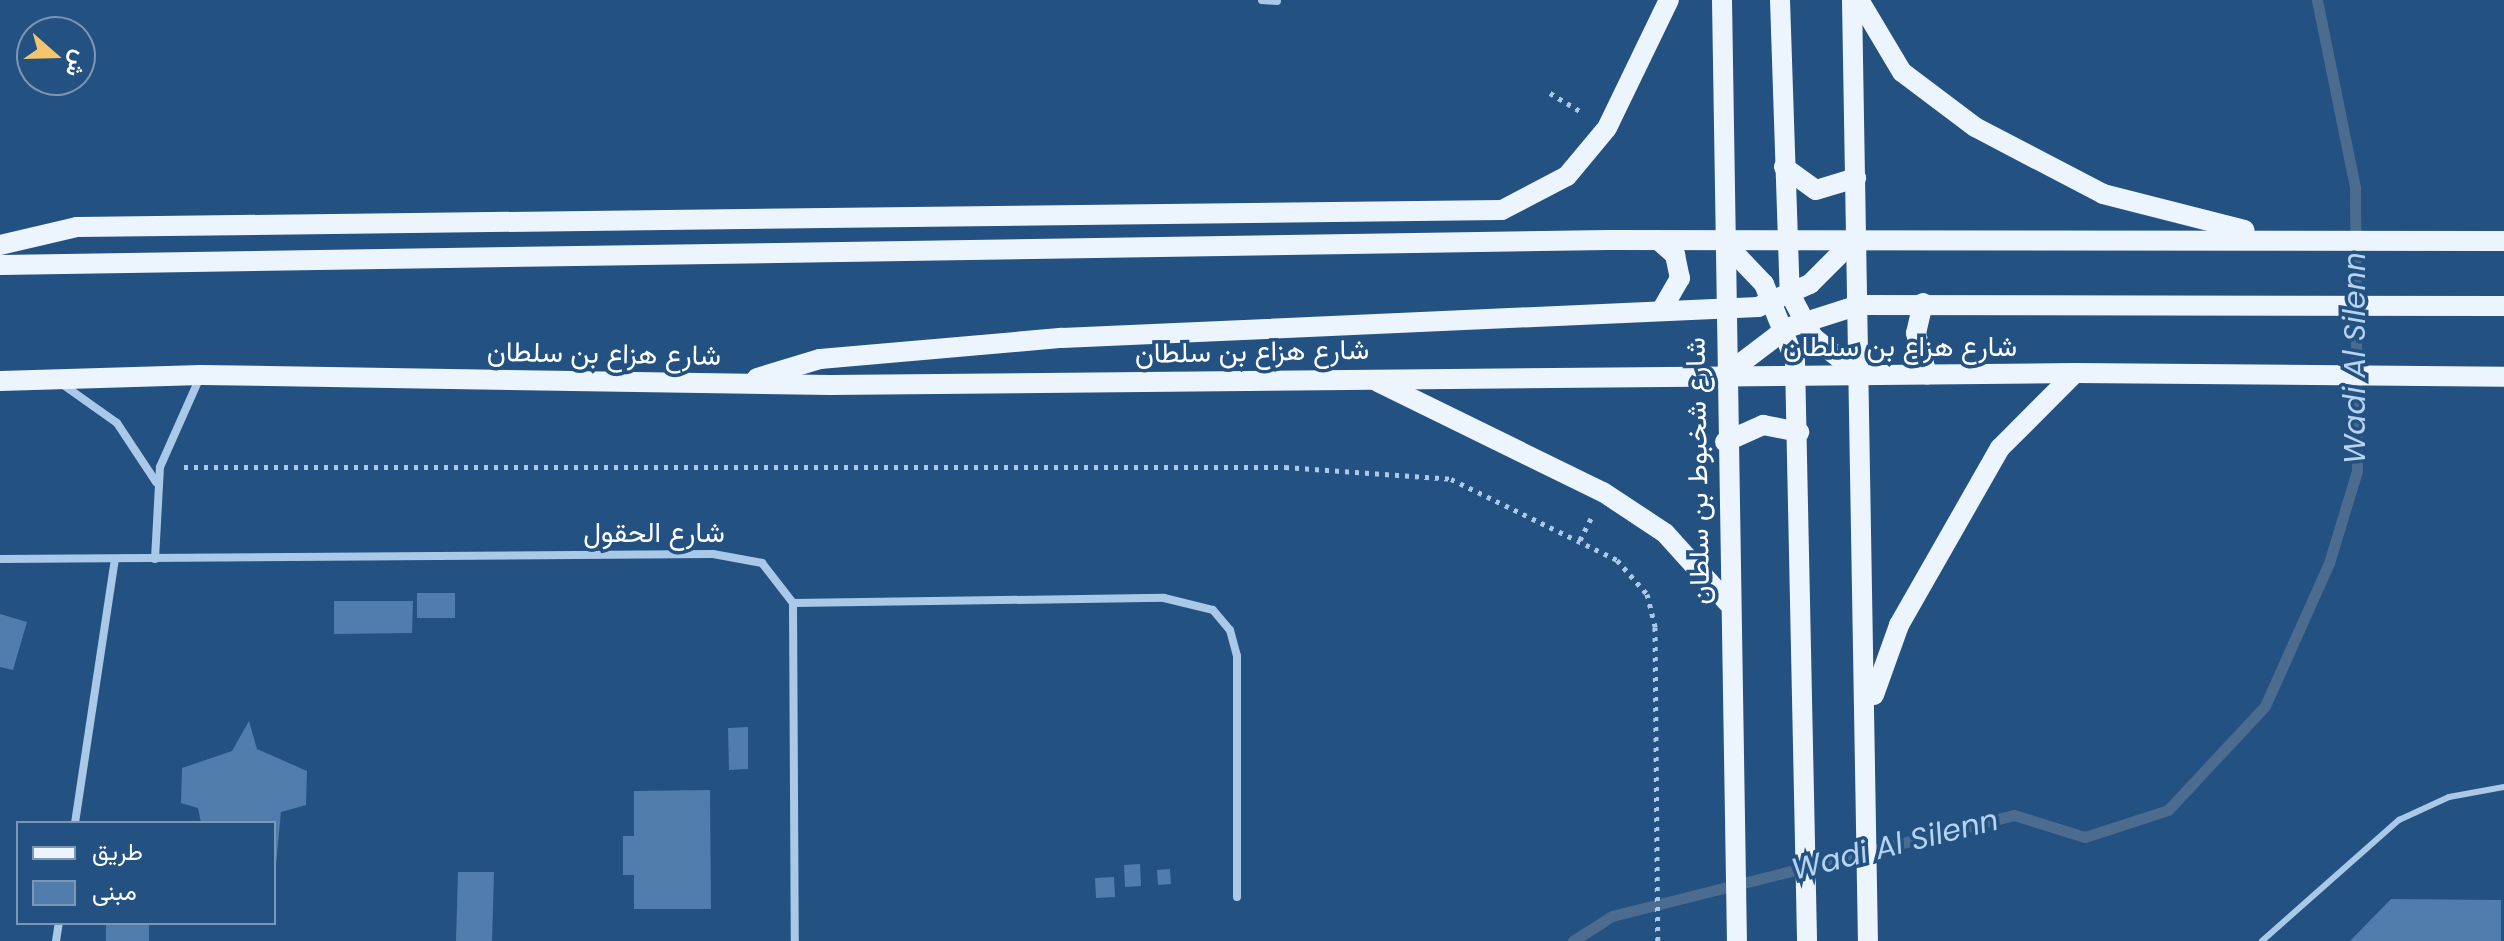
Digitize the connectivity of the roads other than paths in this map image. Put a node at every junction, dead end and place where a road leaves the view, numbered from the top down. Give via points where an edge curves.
1 (1262, 0) edge
2 (1669, 0) edge
3 (1722, 0) edge
4 (1780, 0) edge
5 (1852, 0) edge
6 (1859, 0) edge
7 (1277, 1) edge
8 (1784, 167) junction
9 (1856, 178) junction
10 (1856, 238) junction
11 (2279, 238) junction
12 (1785, 239) junction
13 (1658, 240) junction
14 (1722, 240) junction
15 (2504, 241) edge
16 (0, 245) edge
17 (0, 265) edge
18 (1783, 299) junction
19 (1923, 303) junction
20 (1859, 305) junction
21 (2504, 306) edge
22 (1662, 309) junction
23 (1723, 309) junction
24 (1794, 324) junction
25 (2075, 373) junction
26 (201, 375) junction
27 (1796, 375) junction
28 (1860, 375) junction
29 (1927, 375) junction
30 (1724, 376) junction
31 (2504, 377) edge
32 (1371, 379) junction
33 (0, 381) edge
34 (58, 381) junction
35 (737, 384) junction
36 (1799, 432) junction
37 (1725, 442) junction
38 (157, 482) junction
39 (0, 559) edge
40 (155, 559) junction
41 (115, 560) junction
42 (793, 603) junction
43 (1728, 603) junction
44 (1868, 718) junction
45 (2504, 787) edge
46 (75, 821) edge
47 (1237, 897) dead end
48 (795, 941) edge
49 (1737, 941) edge
50 (1807, 941) edge
51 (1868, 941) edge
52 (2262, 941) edge

1 - 7 street
2 - 16 main road via 1607,128 1549,189 1473,213 77,227
3 - 14 main road, شارع شخبوط بن سلطان
4 - 8 main road
5 - 9 main road
6 - 11 main road via 1881,44 1928,97 2043,167 2135,205
8 - 9 main road via 1816,190
8 - 12 main road
9 - 10 main road
10 - 11 main road
10 - 12 main road
10 - 18 main road via 1828,272
10 - 20 main road
11 - 15 main road
12 - 14 main road
12 - 18 main road
13 - 14 main road
13 - 17 main road
13 - 22 main road via 1675,255 1680,278
14 - 18 main road
14 - 23 main road, شارع شخبوط بن سلطان
18 - 23 main road
18 - 24 main road
19 - 20 main road
19 - 21 main road
19 - 29 main road via 1916,333
20 - 24 main road
20 - 28 main road
22 - 23 main road
22 - 35 main road via 1018,341 820,359
23 - 30 main road, شارع شخبوط بن سلطان
24 - 27 main road
24 - 28 main road
24 - 30 main road
25 - 29 main road, شارع هزاع بن سلطان
25 - 31 main road, شارع هزاع بن سلطان
25 - 44 main road via 2000,448 1899,625
26 - 34 main road, شارع هزاع بن سلطان
26 - 35 main road, شارع هزاع بن سلطان
26 - 38 street
27 - 28 main road, شارع هزاع بن سلطان
27 - 30 main road, شارع هزاع بن سلطان
27 - 36 main road
28 - 29 main road, شارع هزاع بن سلطان
28 - 44 main road
30 - 32 main road, شارع هزاع بن سلطان
30 - 37 main road, شارع شخبوط بن سلطان
32 - 35 main road, شارع هزاع بن سلطان
32 - 43 main road via 1603,492 1665,533
33 - 34 main road, شارع هزاع بن سلطان
34 - 38 street via 117,423
36 - 37 main road via 1763,425
36 - 50 main road
37 - 43 main road, شارع شخبوط بن سلطان
38 - 40 street
39 - 41 street, شارع الحقول
40 - 41 street, شارع الحقول
40 - 42 street, شارع الحقول via 738,554 781,580
41 - 46 street
42 - 47 street via 1164,598 1213,610 1230,630 1237,656
42 - 48 street
43 - 49 main road, شارع شخبوط بن سلطان
44 - 51 main road
45 - 52 lane via 2449,797 2399,820

